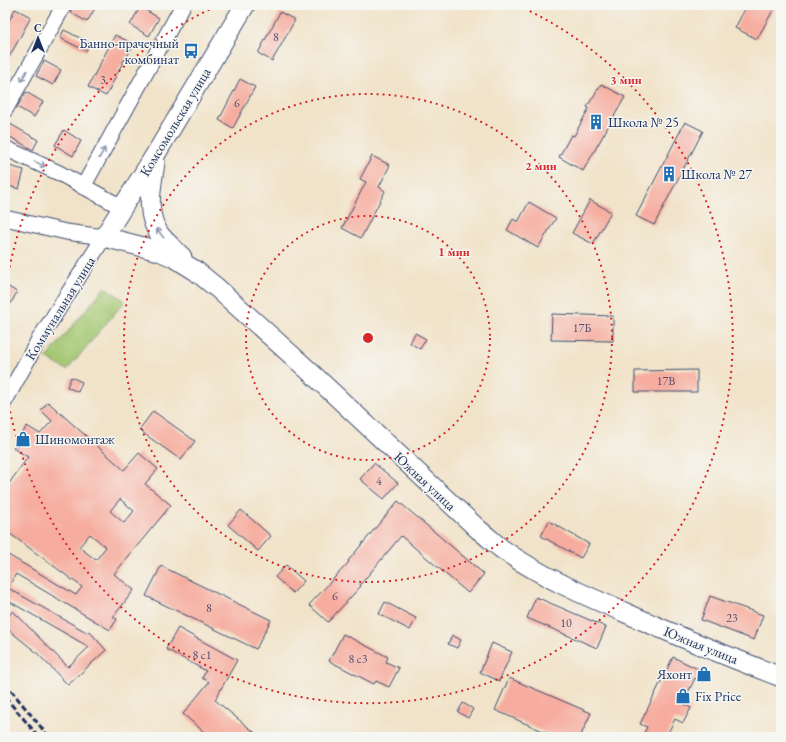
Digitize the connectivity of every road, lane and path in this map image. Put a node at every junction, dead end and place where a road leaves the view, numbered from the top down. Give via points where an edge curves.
1 (64, 5) edge
2 (183, 5) edge
3 (245, 5) edge
4 (5, 110) edge
5 (5, 148) edge
6 (157, 152) junction
7 (83, 187) junction
8 (123, 208) junction
9 (5, 218) edge
10 (104, 237) junction
11 (196, 272) junction
12 (5, 401) edge
13 (781, 677) edge

1 -> 4 street
7 -> 2 street
3 - 6 main road, Комсомольская улица
5 -> 7 street
6 - 8 main road, Комсомольская улица
11 -> 6 main road via 160,235 153,223 150,199
7 - 8 street
8 - 10 main road, Комсомольская улица
9 - 10 street via 66,232
10 - 11 main road, Южная улица via 159,251
10 - 12 street, Коммунальная улица via 38,341
11 - 13 main road, Южная улица via 268,333 473,525 502,549 531,567 600,602 679,637

